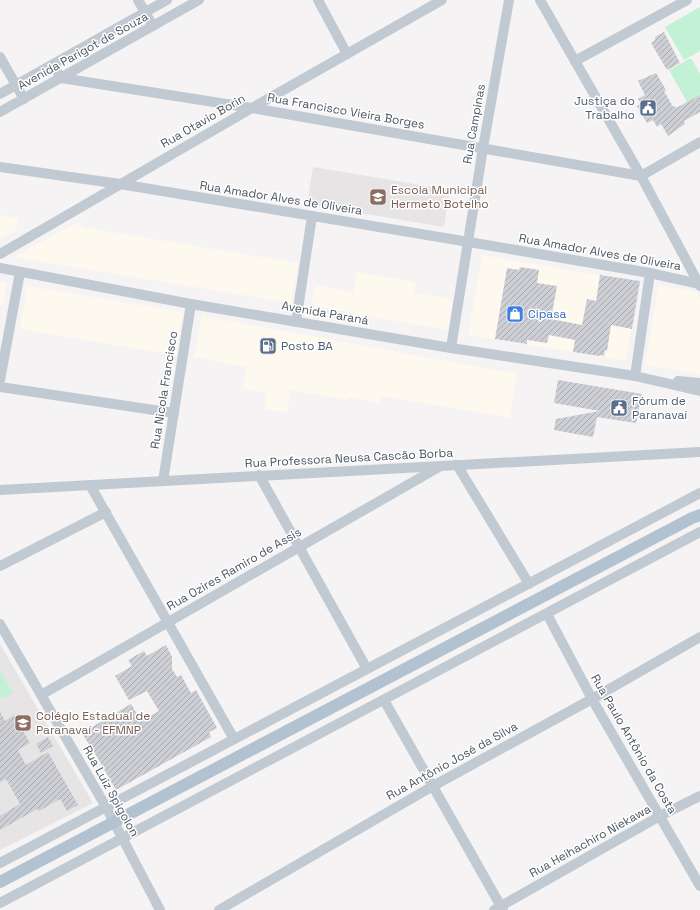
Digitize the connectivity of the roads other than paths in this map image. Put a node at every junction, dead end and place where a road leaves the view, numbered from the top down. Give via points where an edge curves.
1 (138, 0) edge
2 (167, 0) edge
3 (199, 0) edge
4 (318, 0) edge
5 (442, 0) edge
6 (509, 0) edge
7 (540, 0) edge
8 (686, 0) edge
9 (145, 12) junction
10 (153, 26) junction
11 (346, 54) junction
12 (0, 57) edge
13 (575, 61) junction
14 (53, 65) junction
15 (61, 78) junction
16 (16, 85) junction
17 (0, 94) edge
18 (24, 99) junction
19 (252, 108) junction
20 (0, 112) edge
21 (700, 142) edge
22 (483, 148) junction
23 (0, 166) edge
24 (641, 176) junction
25 (120, 184) junction
26 (312, 216) junction
27 (469, 242) junction
28 (0, 254) edge
29 (0, 268) edge
30 (20, 272) junction
31 (650, 273) junction
32 (700, 285) edge
33 (191, 304) junction
34 (296, 322) junction
35 (451, 348) junction
36 (635, 376) junction
37 (646, 378) junction
38 (0, 380) edge
39 (700, 383) edge
40 (0, 387) edge
41 (700, 392) edge
42 (174, 413) junction
43 (700, 452) edge
44 (457, 465) junction
45 (441, 466) junction
46 (259, 475) junction
47 (163, 481) junction
48 (90, 485) junction
49 (0, 490) edge
50 (700, 493) edge
51 (106, 512) junction
52 (697, 514) edge
53 (700, 532) edge
54 (299, 547) junction
55 (0, 566) edge
56 (529, 584) junction
57 (547, 614) junction
58 (168, 622) junction
59 (0, 624) edge
60 (700, 637) edge
61 (367, 669) junction
62 (41, 695) junction
63 (592, 699) junction
64 (384, 700) junction
65 (234, 739) junction
66 (433, 786) junction
67 (700, 796) edge
68 (106, 807) junction
69 (660, 816) junction
70 (114, 822) junction
71 (123, 838) junction
72 (0, 863) edge
73 (0, 882) edge
74 (700, 886) edge
75 (0, 903) edge
76 (499, 909) edge
77 (160, 910) edge
78 (219, 910) edge

1 - 9 street
2 - 9 street, Avenida Parigot de Souza
3 - 10 street, Avenida Parigot de Souza
4 - 11 street
5 - 11 street, Rua Otavio Borin
6 - 22 street, Rua Campinas
7 - 13 street
8 - 13 street
9 - 10 street
9 - 14 street, Avenida Parigot de Souza
10 - 15 street, Avenida Parigot de Souza
11 - 19 street, Rua Otavio Borin
12 - 16 street
13 - 24 street
14 - 15 street
14 - 16 street, Avenida Parigot de Souza
15 - 18 street, Avenida Parigot de Souza
15 - 19 street, Rua Francisco Vieira Borges
16 - 17 street, Avenida Parigot de Souza
16 - 18 street
18 - 20 street, Avenida Parigot de Souza
19 - 22 street, Rua Francisco Vieira Borges
19 - 25 street, Rua Otavio Borin
21 - 24 street
22 - 24 street, Rua Francisco Vieira Borges
22 - 27 street, Rua Campinas
23 - 25 street, Rua Amador Alves de Oliveira
24 - 32 street
25 - 26 street, Rua Amador Alves de Oliveira
25 - 28 street, Rua Otavio Borin
26 - 27 street, Rua Amador Alves de Oliveira
26 - 34 street
27 - 31 street, Rua Amador Alves de Oliveira
27 - 35 street, Rua Campinas
29 - 30 street, Avenida Paraná
30 - 33 street, Avenida Paraná
30 - 38 street
31 - 32 street, Rua Amador Alves de Oliveira
31 - 36 street
33 - 34 street, Avenida Paraná
33 - 42 street, Rua Nicola Francisco
34 - 35 street, Avenida Paraná
35 - 36 street, Avenida Paraná
36 - 37 street, Avenida Paraná
37 - 39 street, Avenida Paraná
37 - 41 street, Avenida Paraná
40 - 42 street
42 - 47 street, Rua Nicola Francisco
43 - 44 street, Rua Professora Neusa Cascão Borba
44 - 45 street, Rua Professora Neusa Cascão Borba
44 - 56 street
45 - 46 street, Rua Professora Neusa Cascão Borba
45 - 54 street, Rua Ozires Ramiro de Assis
46 - 47 street, Rua Professora Neusa Cascão Borba
46 - 54 street
47 - 48 street, Rua Professora Neusa Cascão Borba
48 - 49 street, Rua Professora Neusa Cascão Borba
48 - 51 street
50 - 56 street
51 - 55 street
51 - 58 street
52 - 70 main road
53 - 57 street
54 - 58 street, Rua Ozires Ramiro de Assis
54 - 61 street
56 - 61 street
57 - 63 street, Rua Paulo Antônio da Costa
57 - 64 street
58 - 62 street, Rua Ozires Ramiro de Assis
58 - 65 street
59 - 62 street, Rua Luiz Spigolon
60 - 63 street, Rua Antônio José da Silva
61 - 65 street
62 - 68 street, Rua Luiz Spigolon
63 - 66 street, Rua Antônio José da Silva
63 - 69 street, Rua Paulo Antônio da Costa
64 - 66 street
64 - 71 street
65 - 68 street
66 - 76 street
66 - 78 street, Rua Antônio José da Silva
67 - 69 street, Rua Heihachiro Niekawa
68 - 70 street, Rua Luiz Spigolon
68 - 72 street
69 - 74 street, Rua Paulo Antônio da Costa
69 - 76 street, Rua Heihachiro Niekawa
70 - 71 street, Rua Luiz Spigolon
70 - 73 main road
71 - 75 street
71 - 77 street, Rua Luiz Spigolon

